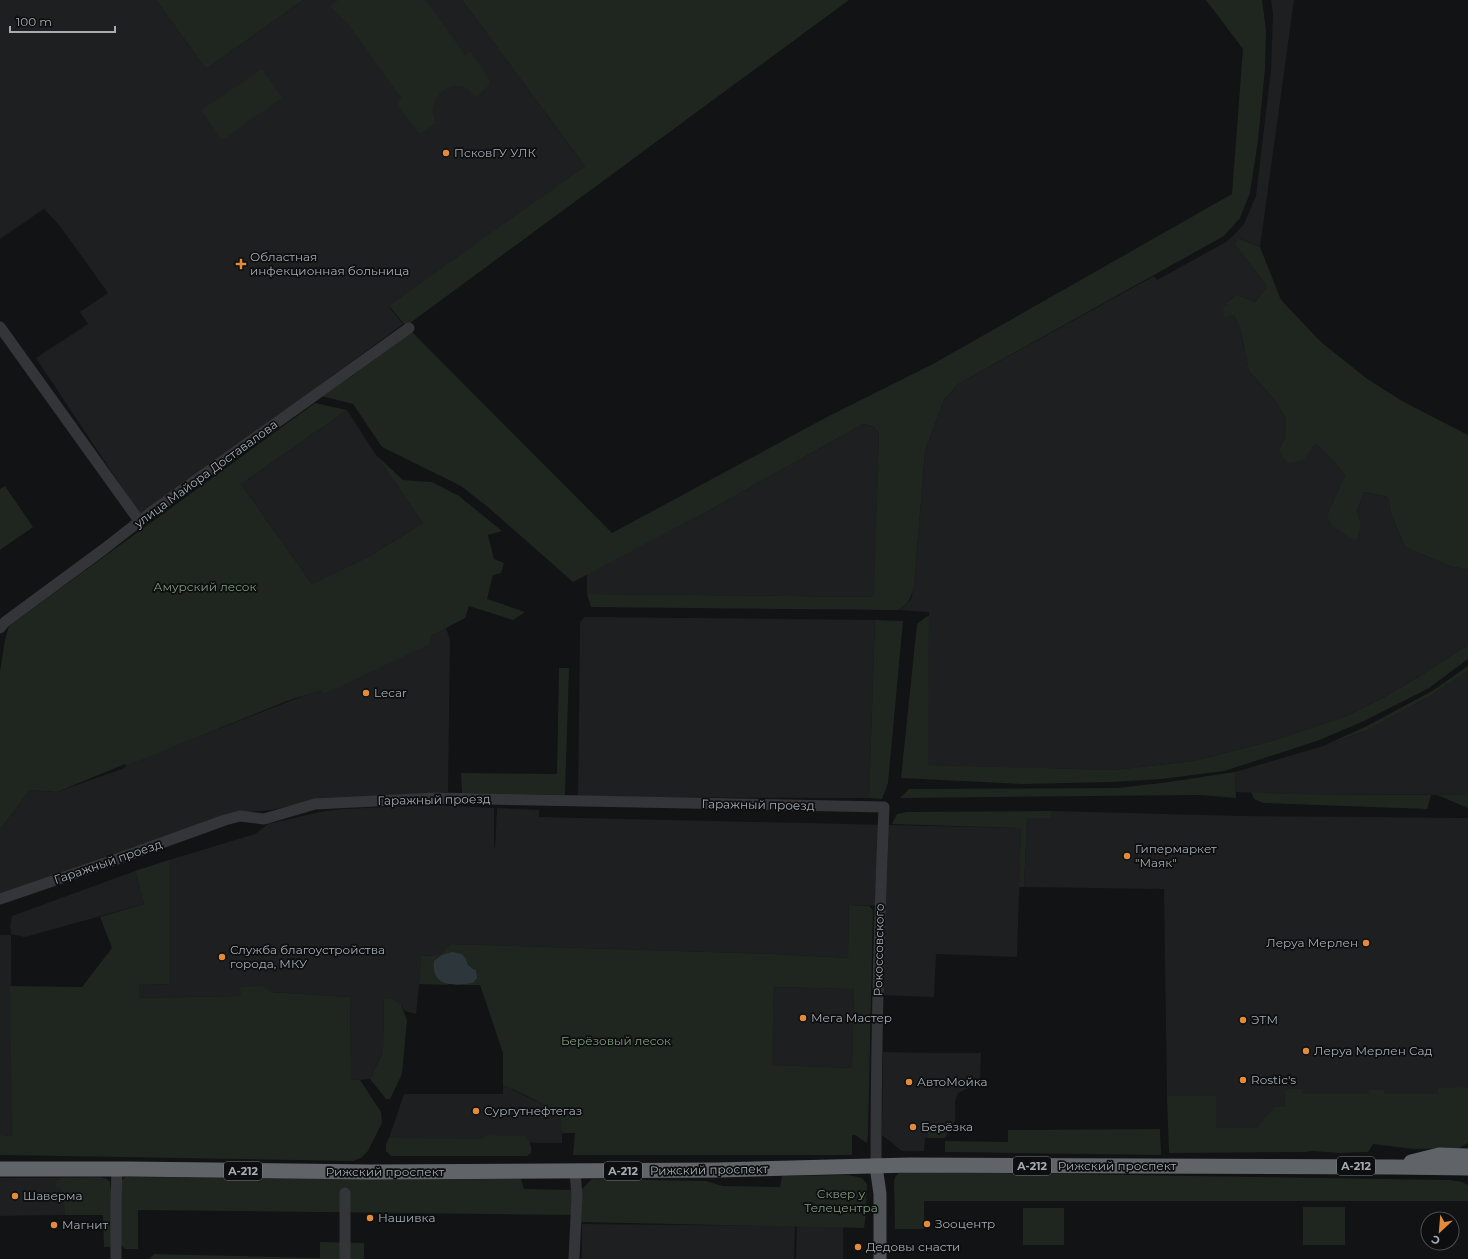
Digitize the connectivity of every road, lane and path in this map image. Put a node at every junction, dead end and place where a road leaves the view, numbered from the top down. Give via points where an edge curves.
1 (0, 327) edge
2 (409, 328) dead end
3 (140, 522) junction
4 (2, 624) edge
5 (884, 807) joint
6 (0, 900) edge
7 (1468, 1156) edge
8 (876, 1166) junction
9 (1394, 1167) junction
10 (0, 1169) edge
11 (117, 1170) junction
12 (575, 1171) junction
13 (1464, 1171) edge
14 (345, 1193) dead end
15 (116, 1259) edge
16 (345, 1259) edge
17 (574, 1259) edge
18 (880, 1259) edge

1 - 3 street
2 - 3 street, улица Майора Доставалова
3 - 4 street, улица Майора Доставалова
5 - 6 street, Гаражный проезд via 436,798 315,804 264,819 240,816 225,820
5 - 8 street, Рокоссовского via 877,1028
7 - 9 highway, Рижский проспект / А-212 via 1439,1155
8 - 9 highway, Рижский проспект / А-212
8 - 12 highway, Рижский проспект / А-212
8 - 18 main road via 880,1194
9 - 13 highway, Рижский проспект / А-212
10 - 11 highway, Рижский проспект / А-212
11 - 12 highway, Рижский проспект / А-212
11 - 15 street
12 - 17 street via 577,1196
14 - 16 street

